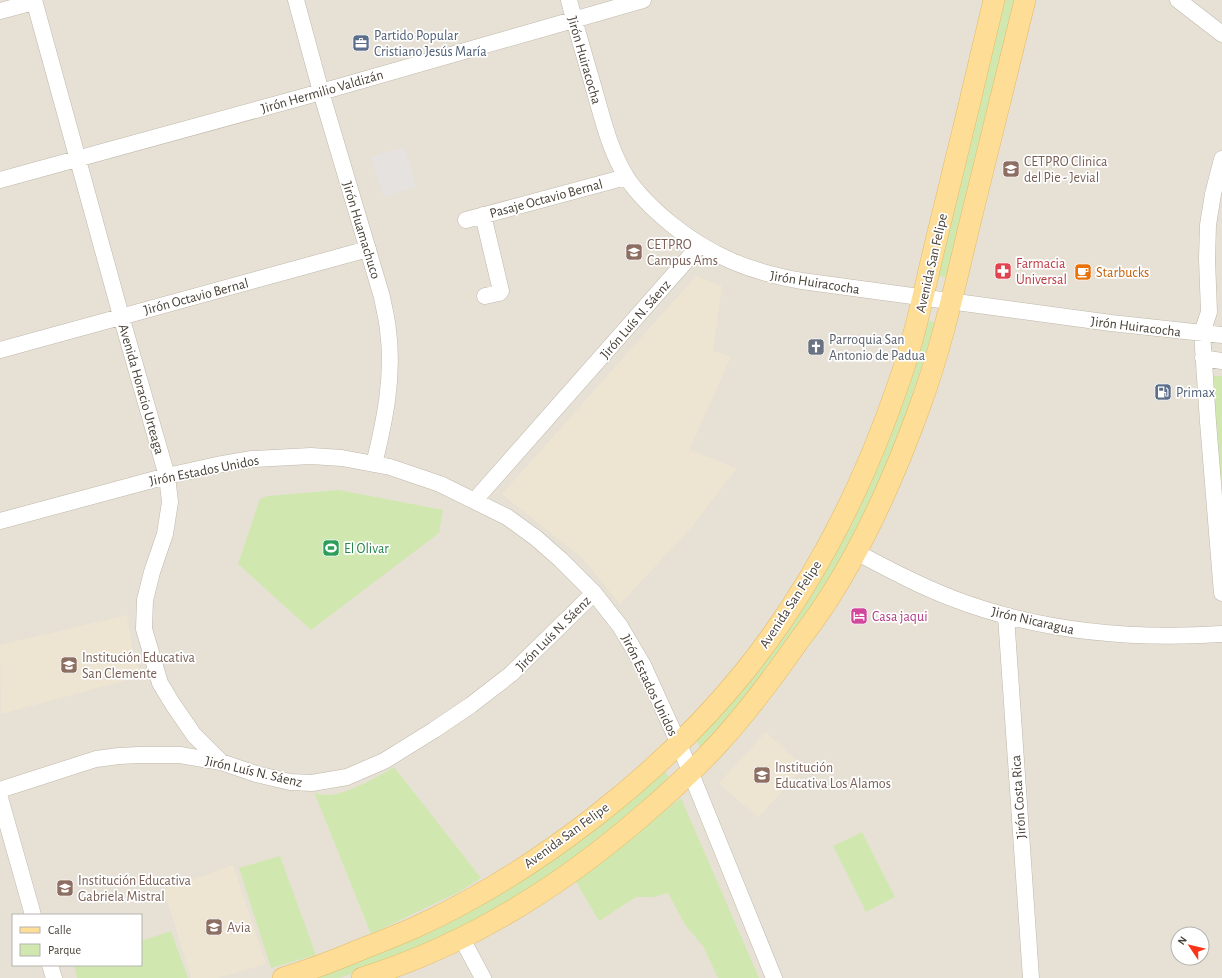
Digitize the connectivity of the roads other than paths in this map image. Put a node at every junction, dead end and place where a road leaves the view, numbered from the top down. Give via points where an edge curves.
1 (296, 0) edge
2 (569, 0) edge
3 (643, 0) edge
4 (994, 0) edge
5 (1025, 0) edge
6 (1178, 0) edge
7 (34, 1) edge
8 (0, 11) edge
9 (574, 19) junction
10 (1222, 34) edge
11 (321, 92) junction
12 (77, 159) junction
13 (1222, 159) edge
14 (626, 177) junction
15 (0, 180) edge
16 (483, 215) junction
17 (466, 220) dead end
18 (700, 246) junction
19 (368, 249) junction
20 (484, 296) dead end
21 (923, 298) junction
22 (951, 302) junction
23 (120, 316) junction
24 (1202, 333) junction
25 (1222, 335) edge
26 (0, 350) edge
27 (1203, 358) junction
28 (1222, 361) edge
29 (374, 464) junction
30 (167, 476) junction
31 (475, 500) junction
32 (0, 521) edge
33 (856, 552) junction
34 (594, 593) junction
35 (1222, 593) edge
36 (1006, 616) junction
37 (1222, 634) edge
38 (679, 744) junction
39 (221, 762) junction
40 (690, 773) junction
41 (0, 790) edge
42 (0, 798) edge
43 (33, 914) edge
44 (462, 939) junction
45 (50, 966) edge
46 (54, 978) edge
47 (283, 978) edge
48 (362, 978) edge
49 (483, 978) edge
50 (774, 978) edge
51 (1031, 978) edge

1 - 11 street, Jirón Huamachuco
2 - 9 street, Jirón Huiracocha
3 - 9 street, Jirón Hermilio Valdizán
4 - 21 main road, Avenida San Felipe
5 - 22 main road, Avenida San Felipe
6 - 10 street
7 - 8 street
7 - 12 street, Avenida Horacio Urteaga
9 - 11 street, Jirón Hermilio Valdizán
9 - 14 street, Jirón Huiracocha via 609,141
11 - 12 street, Jirón Hermilio Valdizán
11 - 19 street, Jirón Huamachuco
12 - 15 street, Jirón Hermilio Valdizán
12 - 23 street, Avenida Horacio Urteaga
13 - 24 street via 1208,225 1209,312
14 - 16 street, Pasaje Octavio Bernal
14 - 18 street, Jirón Huiracocha via 649,205
16 - 17 street, Pasaje Octavio Bernal
16 - 20 street via 501,291
18 - 21 street, Jirón Huiracocha via 729,260 782,278
18 - 31 street, Jirón Luís N. Sáenz
19 - 23 street, Jirón Octavio Bernal
19 - 29 street, Jirón Huamachuco via 382,297 390,363 388,396
21 - 22 street, Jirón Huiracocha
21 - 38 main road, Avenida San Felipe via 900,382 859,482 834,533 789,611 746,670
22 - 24 street, Jirón Huiracocha
22 - 33 main road, Avenida San Felipe via 941,344 910,434
23 - 26 street, Jirón Octavio Bernal
23 - 30 street, Avenida Horacio Urteaga
24 - 25 street, Jirón Huiracocha
24 - 27 street
27 - 28 street
27 - 35 street
29 - 30 street, Jirón Estados Unidos via 342,458 281,457 252,459
29 - 31 street, Jirón Estados Unidos via 440,484
30 - 32 street, Jirón Estados Unidos
30 - 39 street, Avenida Horacio Urteaga via 170,502 165,534 145,600 144,629 160,683 194,735
31 - 34 street, Jirón Estados Unidos via 507,517 536,538
33 - 36 street, Jirón Nicaragua via 904,578 954,599
33 - 40 main road, Avenida San Felipe via 787,658 722,740
34 - 38 street, Jirón Estados Unidos via 620,626 643,665
34 - 39 street, Jirón Luís N. Sáenz via 511,674 465,709 384,761 347,778 312,783 290,782
36 - 37 street, Jirón Nicaragua via 1093,633 1137,636
36 - 51 street, Jirón Costa Rica
38 - 40 street, Jirón Estados Unidos
38 - 47 main road, Avenida San Felipe via 589,821 492,886 416,927
39 - 41 street, Jirón Luís N. Sáenz via 180,755 119,756 96,759
40 - 44 main road, Avenida San Felipe via 602,850 575,870 512,911
40 - 50 street, Jirón Estados Unidos
42 - 43 street
44 - 48 main road, Avenida San Felipe
44 - 49 street
45 - 46 street

